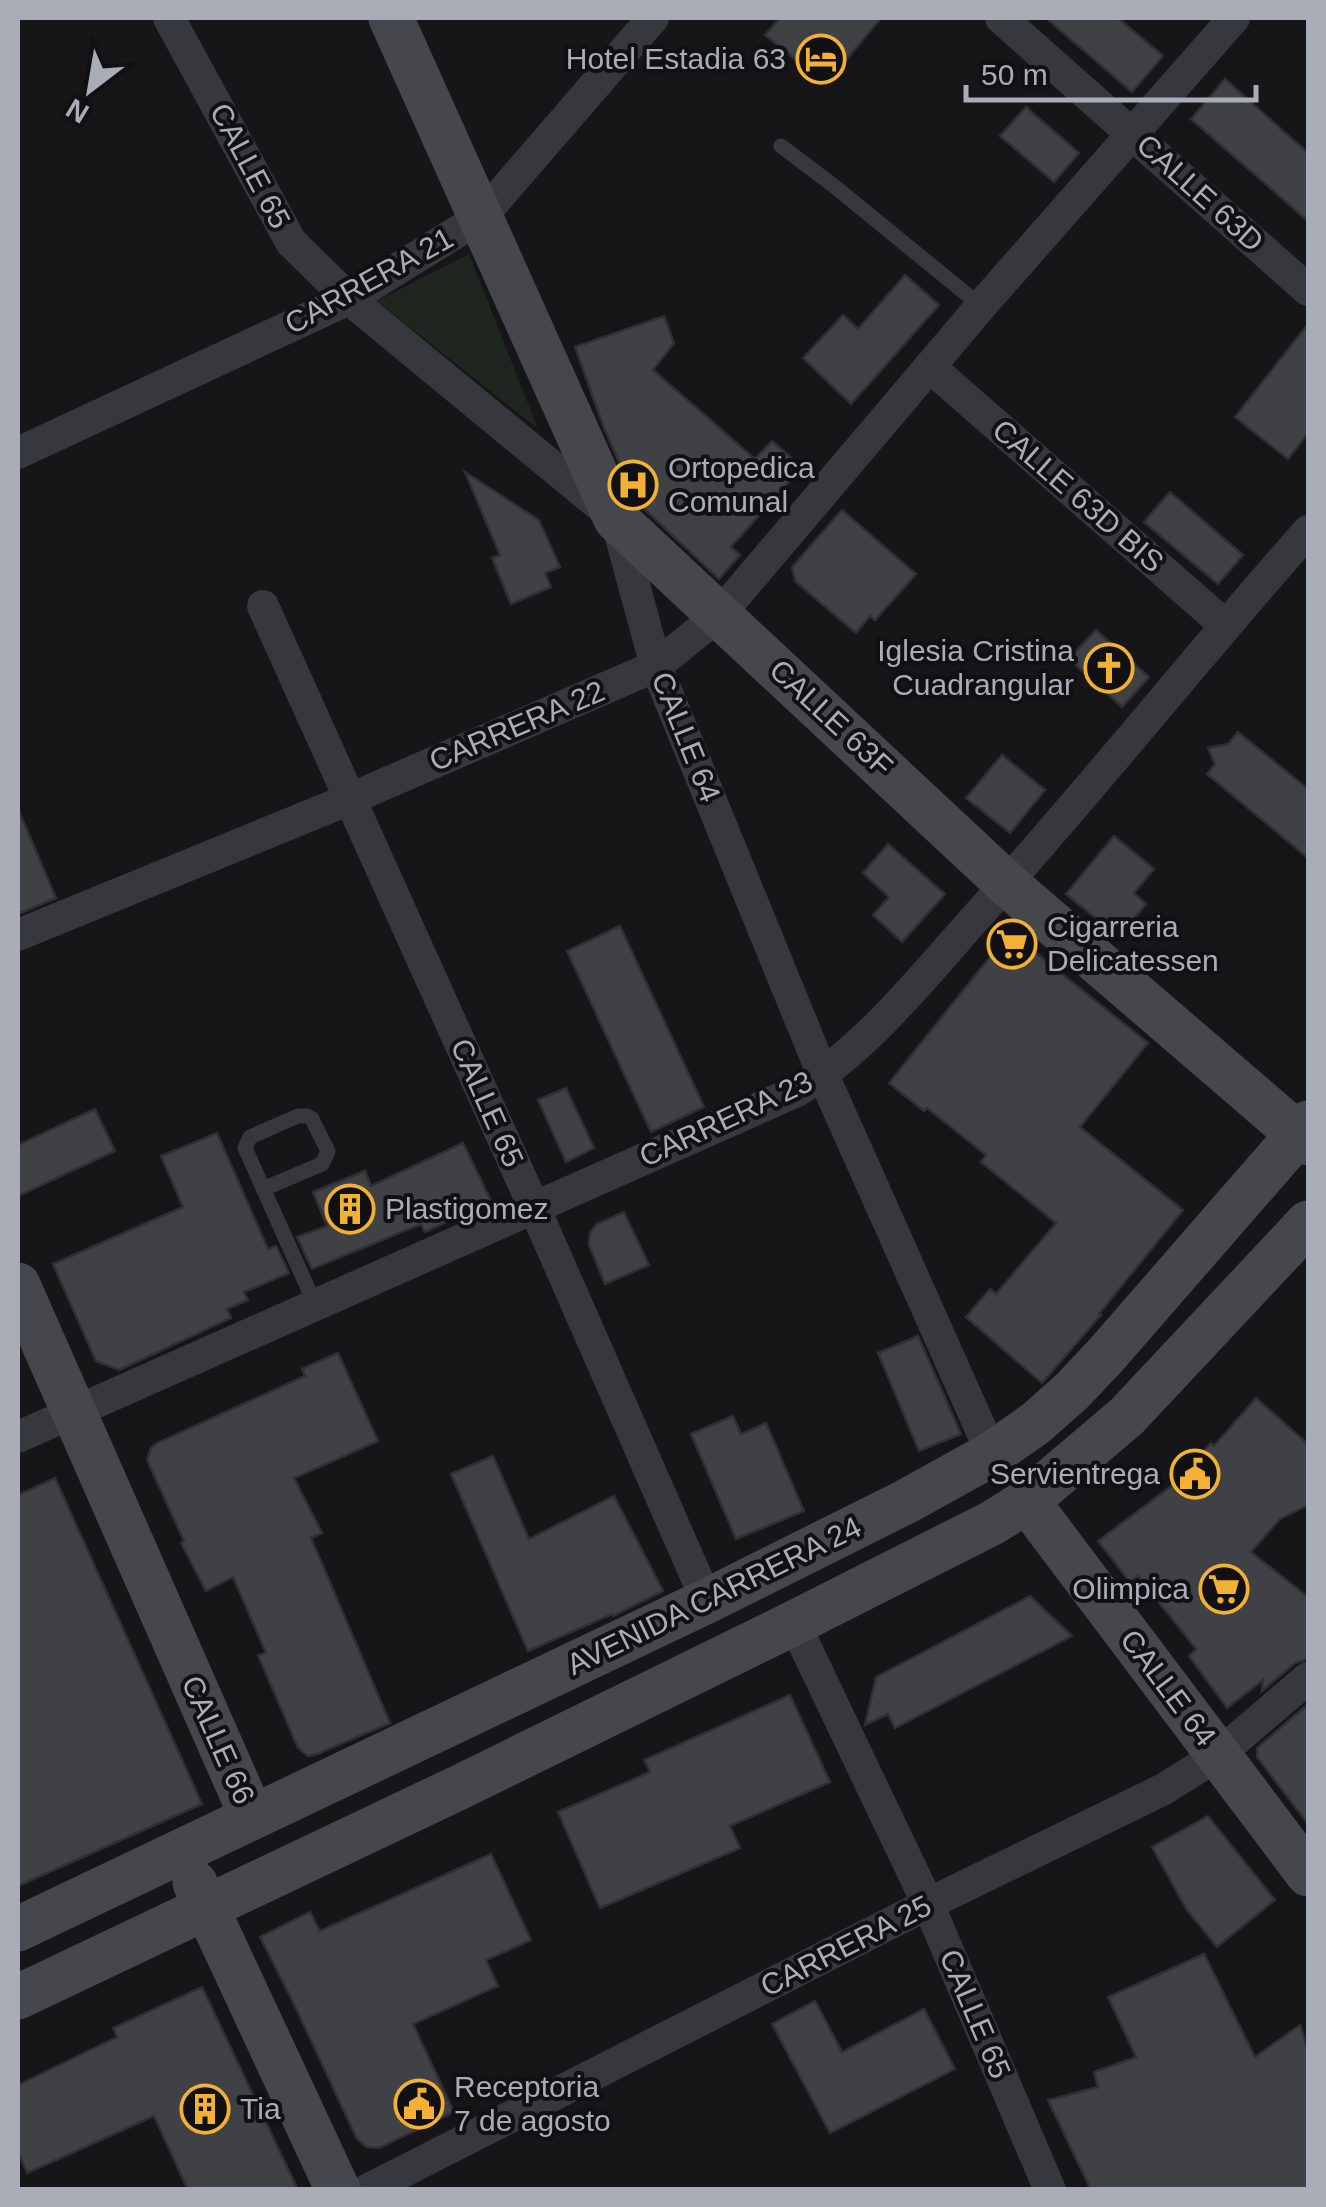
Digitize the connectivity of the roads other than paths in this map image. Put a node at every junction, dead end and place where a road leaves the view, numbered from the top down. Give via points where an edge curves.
1 (169, 18) edge
2 (390, 18) edge
3 (653, 18) edge
4 (1001, 18) edge
5 (1234, 18) edge
6 (1132, 134) junction
7 (780, 146) dead end
8 (481, 217) junction
9 (1308, 290) edge
10 (349, 299) junction
11 (981, 306) junction
12 (930, 368) junction
13 (18, 453) edge
14 (616, 519) junction
15 (1308, 531) edge
16 (263, 606) dead end
17 (720, 614) junction
18 (1225, 624) junction
19 (656, 666) junction
20 (350, 798) junction
21 (1007, 884) junction
22 (18, 935) edge
23 (823, 1074) junction
24 (1305, 1134) edge
25 (263, 1189) junction
26 (534, 1207) junction
27 (1308, 1223) edge
28 (18, 1284) edge
29 (315, 1304) junction
30 (74, 1411) junction
31 (18, 1437) edge
32 (992, 1454) junction
33 (1027, 1501) junction
34 (707, 1601) junction
35 (794, 1624) junction
36 (1308, 1678) edge
37 (1218, 1754) junction
38 (252, 1817) junction
39 (181, 1851) junction
40 (1308, 1874) edge
41 (928, 1904) junction
42 (206, 1908) junction
43 (18, 1930) edge
44 (18, 1997) edge
45 (338, 2190) edge
46 (367, 2190) edge
47 (1050, 2190) edge

1 - 10 street, CALLE 65 via 291,242
2 - 8 main road, CALLE 64
3 - 8 street, CARRERA 21
4 - 6 street, CALLE 63D
5 - 6 street, CARRERA 22
6 - 9 street, CALLE 63D
6 - 11 street, CARRERA 22
7 - 11 lane
8 - 10 street, CARRERA 21
8 - 14 main road, CALLE 64
10 - 13 street, CARRERA 21
10 - 14 street, CALLE 63F
11 - 12 street, CARRERA 22
12 - 17 street, CARRERA 22
12 - 18 street, CALLE 63D BIS
14 - 17 main road, CALLE 63F
14 - 19 street, CALLE 64
15 - 18 street, CARRERA 23
16 - 20 street, CALLE 65
17 - 19 street, CARRERA 22
17 - 21 main road, CALLE 63F
18 - 21 street, CARRERA 23
19 - 20 street, CARRERA 22
19 - 23 street, CALLE 64
20 - 22 street, CARRERA 22
20 - 26 street, CALLE 65
21 - 23 street, CARRERA 23 via 874,1032
21 - 24 main road, CALLE 63F
23 - 26 street, CARRERA 23
23 - 32 street, CALLE 64
24 - 32 main road, AVENIDA CARRERA 24 via 1106,1355 1048,1412
25 - 25 lane via 245,1143 298,1116 312,1119 327,1158
25 - 29 lane
26 - 29 street, CARRERA 23
26 - 34 street, CALLE 65
27 - 33 main road, AVENIDA CARRERA 24 via 1127,1416
28 - 30 main road, CALLE 66
29 - 30 street, CARRERA 23
30 - 31 street, CARRERA 23
30 - 38 main road, CALLE 66
32 - 34 main road, AVENIDA CARRERA 24
33 - 35 main road, AVENIDA CARRERA 24
33 - 37 main road, CALLE 64
34 - 38 main road, AVENIDA CARRERA 24
35 - 41 street, CALLE 65
35 - 42 main road, AVENIDA CARRERA 24
36 - 37 street, CARRERA 25
37 - 40 main road, CALLE 64
37 - 41 street, CARRERA 25 via 1164,1789
38 - 39 main road, AVENIDA CARRERA 24
38 - 42 main road, CALLE 66
39 - 42 main road
39 - 43 main road, AVENIDA CARRERA 24
41 - 46 street, CARRERA 25
41 - 47 street, CALLE 65
42 - 44 main road, AVENIDA CARRERA 24
42 - 45 main road

